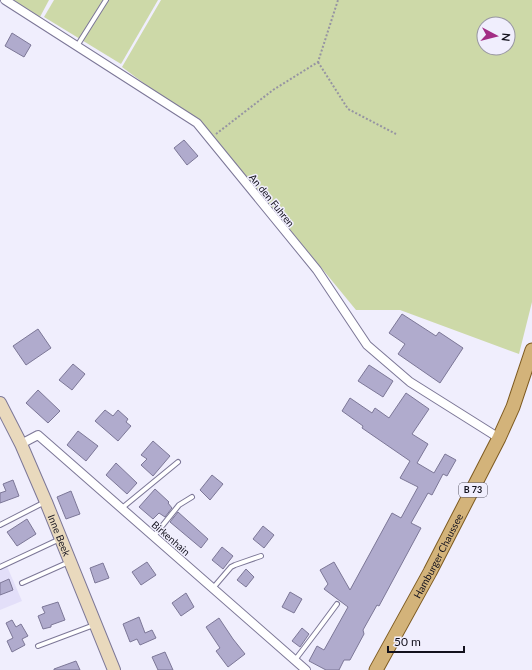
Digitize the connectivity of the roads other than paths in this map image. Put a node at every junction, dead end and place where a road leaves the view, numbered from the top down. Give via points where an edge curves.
1 (5, 0) edge
2 (106, 0) edge
3 (77, 46) junction
4 (532, 350) edge
5 (0, 403) edge
6 (499, 438) junction
7 (21, 444) junction
8 (178, 462) dead end
9 (192, 497) dead end
10 (46, 502) junction
11 (122, 508) junction
12 (0, 525) edge
13 (154, 536) junction
14 (60, 539) junction
15 (261, 556) dead end
16 (70, 562) junction
17 (0, 567) edge
18 (22, 583) dead end
19 (213, 588) junction
20 (337, 604) dead end
21 (96, 624) junction
22 (38, 646) dead end
23 (295, 660) junction
24 (114, 670) edge
25 (306, 670) edge
26 (376, 670) edge

1 - 3 street, An den Fuhren
2 - 3 lane
3 - 6 street, An den Fuhren via 197,123 317,270 367,345 410,382
4 - 6 main road, Hamburger Chaussee / B 73 via 513,407
5 - 7 street, Inne Beek
6 - 26 main road, Hamburger Chaussee / B 73
7 - 10 street, Inne Beek
7 - 11 street, Birkenhain via 38,435
8 - 11 lane
9 - 13 lane via 179,505
10 - 12 lane
10 - 14 street, Inne Beek
11 - 13 street, Birkenhain
13 - 19 street, Birkenhain
14 - 16 street, Inne Beek
14 - 17 lane
15 - 19 lane via 231,567
16 - 18 lane
16 - 21 street, Inne Beek
19 - 23 street, Birkenhain
20 - 23 lane
21 - 22 lane
21 - 24 street, Inne Beek
23 - 25 street, Birkenhain

